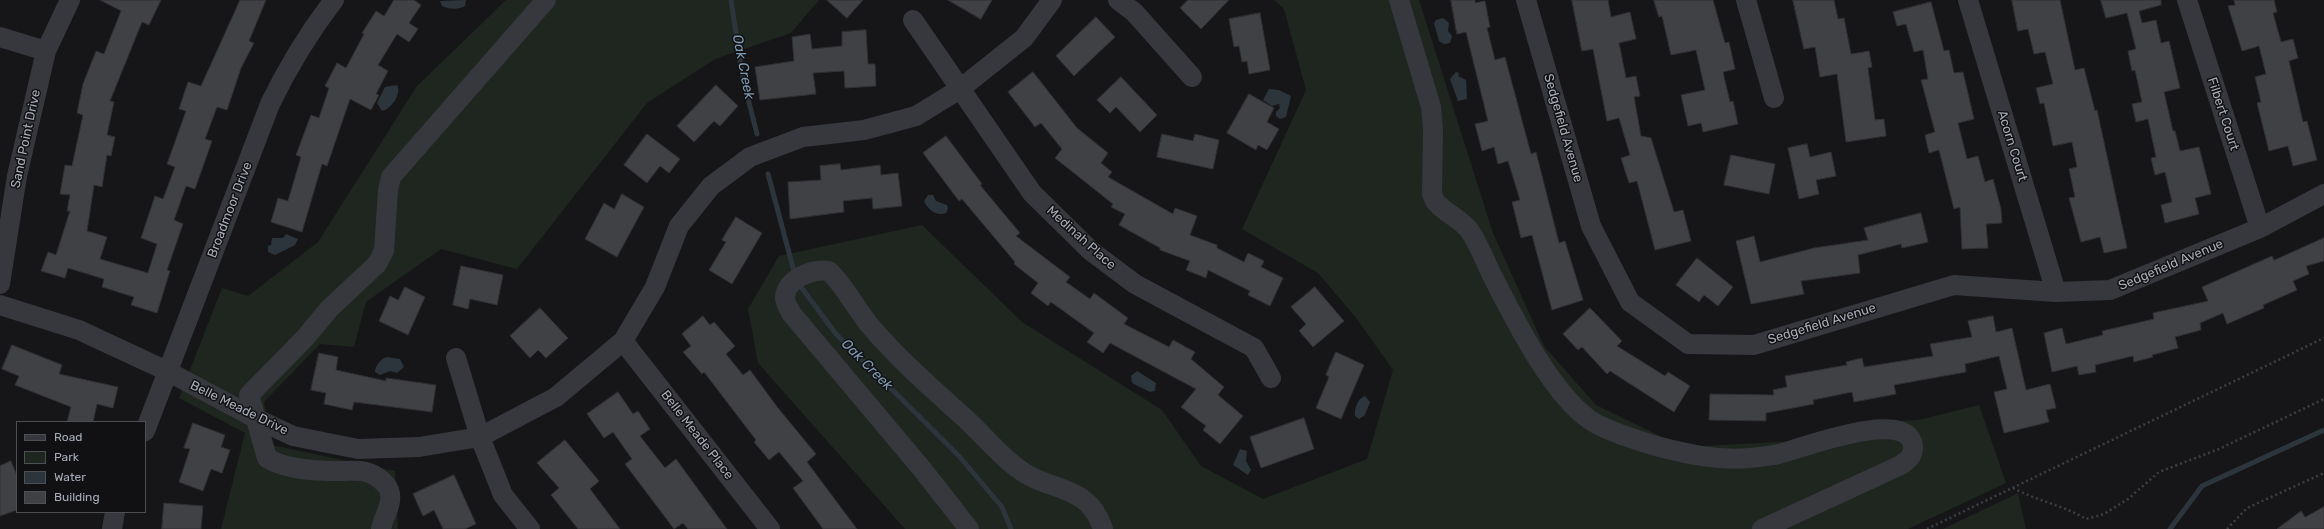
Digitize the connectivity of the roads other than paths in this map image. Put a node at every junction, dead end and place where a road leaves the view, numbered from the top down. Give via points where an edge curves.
1 (70, 0) edge
2 (334, 0) edge
3 (546, 0) edge
4 (1052, 0) edge
5 (1118, 0) edge
6 (1399, 0) edge
7 (1526, 0) edge
8 (1746, 0) edge
9 (1968, 0) edge
10 (2186, 0) edge
11 (913, 20) dead end
12 (0, 38) edge
13 (46, 51) junction
14 (1192, 77) dead end
15 (960, 89) junction
16 (1774, 98) dead end
17 (2324, 194) edge
18 (2260, 228) junction
19 (0, 284) edge
20 (2056, 292) junction
21 (0, 305) edge
22 (623, 341) junction
23 (456, 358) dead end
24 (167, 371) junction
25 (1271, 378) dead end
26 (257, 419) junction
27 (146, 428) edge
28 (480, 437) junction
29 (115, 513) edge
30 (112, 529) edge
31 (381, 529) edge
32 (530, 529) edge
33 (770, 529) edge
34 (969, 529) edge
35 (1103, 529) edge
36 (1762, 529) edge

1 - 13 street, Sand Point Drive
2 - 24 street, Broadmoor Drive via 290,62 270,104
3 - 26 street via 392,176 388,190 384,251 377,264 329,309 305,338 249,395
4 - 15 street, Belle Meade Drive via 1024,38
5 - 14 street via 1134,12
6 - 36 street via 1431,107 1432,194 1440,206 1468,230 1524,338 1575,408 1591,421 1618,433 1704,458 1749,458 1777,454 1865,430 1900,431 1909,436 1913,452 1901,465
7 - 20 street, Sedgefield Avenue via 1591,226 1630,302 1688,344 1754,345 1954,285
8 - 16 street
9 - 20 street, Acorn Court
10 - 18 street, Filbert Court
11 - 15 street, Medinah Place
12 - 13 street
13 - 19 street, Sand Point Drive via 17,176
15 - 22 street, Belle Meade Drive via 916,116 864,130 803,137 750,157 711,186 679,226 655,287
15 - 25 street, Medinah Place via 1032,193 1091,251 1135,284 1254,348
17 - 18 street, Sedgefield Avenue
18 - 20 street, Sedgefield Avenue via 2110,290
21 - 24 street, Belle Meade Drive via 79,330
22 - 28 street, Belle Meade Drive via 556,397
22 - 33 street, Belle Meade Place
23 - 28 street
24 - 26 street, Belle Meade Drive
24 - 27 street, Broadmoor Drive
26 - 28 street, Belle Meade Drive via 293,436 358,449 419,447
26 - 31 street via 266,458 277,465 366,472 380,480 390,491 391,499
28 - 32 street via 504,495
29 - 30 street
34 - 35 street via 791,313 785,300 788,287 808,272 818,269 829,271 872,328 902,360 1016,468 1077,495 1089,503

